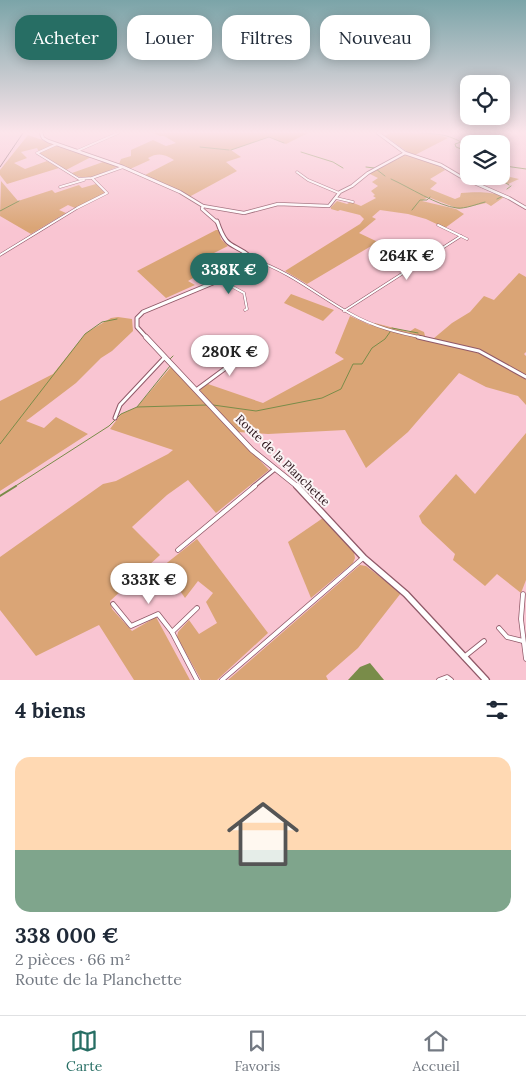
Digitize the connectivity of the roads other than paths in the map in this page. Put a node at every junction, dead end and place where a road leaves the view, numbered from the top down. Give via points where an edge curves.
1 (57, 165) edge
2 (116, 165) edge
3 (382, 165) edge
4 (440, 165) edge
5 (123, 167) junction
6 (297, 172) dead end
7 (92, 178) junction
8 (85, 179) junction
9 (60, 187) dead end
10 (338, 193) junction
11 (336, 198) junction
12 (353, 202) dead end
13 (203, 206) junction
14 (526, 208) edge
15 (438, 225) dead end
16 (0, 255) edge
17 (254, 260) junction
18 (220, 280) junction
19 (245, 310) dead end
20 (344, 311) junction
21 (253, 348) dead end
22 (165, 357) junction
23 (526, 377) edge
24 (196, 390) junction
25 (114, 418) dead end
26 (275, 469) junction
27 (178, 550) dead end
28 (364, 558) junction
29 (523, 594) dead end
30 (113, 604) dead end
31 (197, 608) dead end
32 (499, 628) dead end
33 (172, 632) junction
34 (484, 640) dead end
35 (523, 641) junction
36 (464, 657) junction
37 (526, 659) edge
38 (197, 680) edge
39 (222, 680) edge
40 (439, 680) edge
41 (451, 680) edge
42 (486, 680) edge

1 - 8 street
2 - 5 street
3 - 10 street
4 - 14 street
5 - 7 street
5 - 13 street via 180,192
6 - 10 street
7 - 8 street
7 - 16 street via 107,194 77,208
8 - 9 street
10 - 11 street
11 - 12 street
11 - 13 street via 327,206 278,204 244,213
13 - 17 street via 202,209 217,221 223,240
15 - 20 street via 463,238
17 - 18 street, Route de la Planchette via 249,266
17 - 20 street via 279,270
18 - 19 street via 245,295
18 - 22 street, Route de la Planchette via 151,308 137,318 137,327
20 - 23 street via 382,327 474,350
21 - 24 street
22 - 24 street, Route de la Planchette
22 - 25 street via 120,405
24 - 26 street, Route de la Planchette via 252,450
26 - 27 street
26 - 28 street, Route de la Planchette via 302,490
28 - 36 street, Route de la Planchette via 406,594
28 - 39 street
29 - 35 street via 520,608
30 - 33 street via 131,626 158,614
31 - 33 street
32 - 35 street via 508,637
33 - 38 street
34 - 36 street
35 - 37 street
36 - 42 street, Route de la Planchette
40 - 41 street via 444,677

